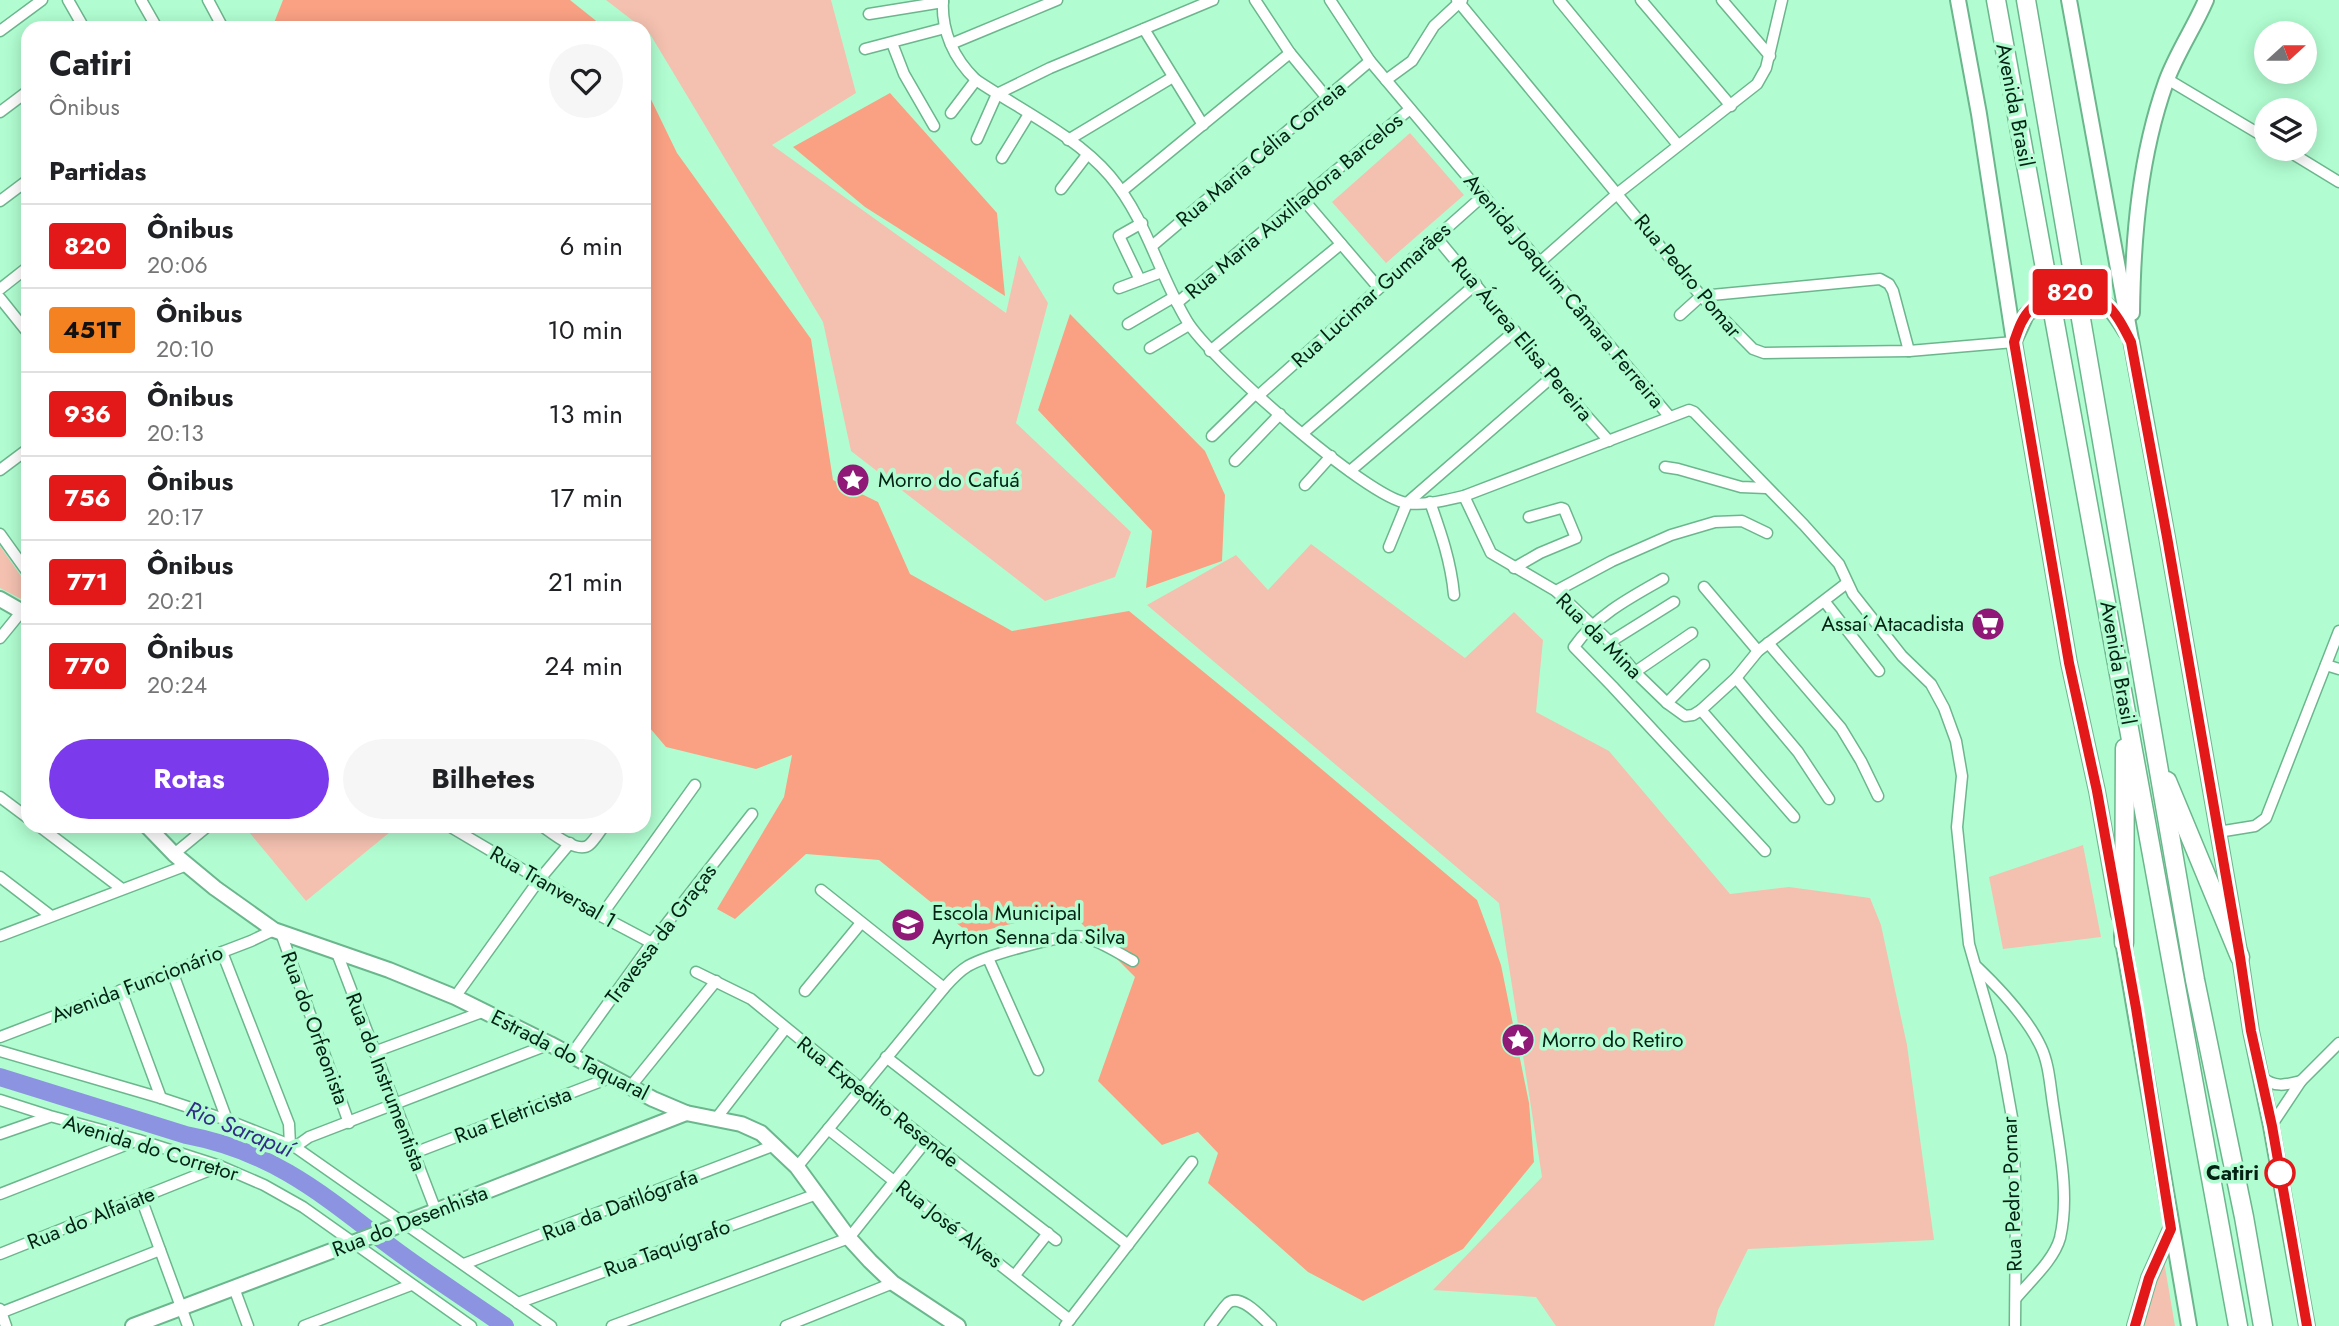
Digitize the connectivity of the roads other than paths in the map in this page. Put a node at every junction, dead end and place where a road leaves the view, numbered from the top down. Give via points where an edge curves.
1 (42, 0) edge
2 (68, 0) edge
3 (141, 0) edge
4 (208, 0) edge
5 (1056, 0) edge
6 (1213, 0) edge
7 (1255, 0) edge
8 (1330, 0) edge
9 (1559, 0) edge
10 (1641, 0) edge
11 (1723, 0) edge
12 (1782, 0) edge
13 (1958, 0) edge
14 (1996, 0) edge
15 (2026, 0) edge
16 (2069, 0) edge
17 (2206, 0) edge
18 (943, 1) edge
19 (1460, 1) edge
20 (869, 14) dead end
21 (80, 21) edge
22 (153, 21) edge
23 (219, 21) edge
24 (945, 28) junction
25 (1144, 29) junction
26 (0, 32) edge
27 (892, 43) junction
28 (951, 44) junction
29 (865, 49) dead end
30 (1290, 53) junction
31 (1770, 56) junction
32 (1370, 61) junction
33 (1174, 77) junction
34 (2167, 79) junction
35 (976, 80) junction
36 (1386, 80) junction
37 (997, 94) junction
38 (21, 96) edge
39 (1327, 98) junction
40 (1731, 106) junction
41 (1410, 109) junction
42 (0, 112) edge
43 (951, 113) dead end
44 (1029, 114) junction
45 (934, 125) dead end
46 (1203, 125) junction
47 (2254, 131) edge
48 (977, 139) dead end
49 (1068, 140) junction
50 (1678, 145) junction
51 (1087, 155) junction
52 (1002, 158) dead end
53 (2305, 161) edge
54 (2339, 182) edge
55 (21, 185) edge
56 (1061, 190) dead end
57 (1122, 191) junction
58 (1618, 193) junction
59 (1484, 195) junction
60 (1302, 198) junction
61 (0, 201) edge
62 (1142, 223) junction
63 (1436, 237) junction
64 (1341, 244) junction
65 (1152, 246) junction
66 (1540, 262) junction
67 (2133, 266) junction
68 (21, 272) edge
69 (1162, 272) junction
70 (1140, 279) junction
71 (1476, 284) junction
72 (2121, 286) junction
73 (1378, 287) junction
74 (1119, 288) dead end
75 (0, 289) edge
76 (1701, 296) junction
77 (0, 298) edge
78 (1176, 300) junction
79 (2042, 301) dead end
80 (1680, 315) dead end
81 (1128, 324) dead end
82 (21, 325) edge
83 (1189, 325) junction
84 (1515, 331) junction
85 (2014, 342) junction
86 (2131, 342) junction
87 (1150, 348) dead end
88 (1210, 351) junction
89 (1909, 351) junction
90 (1552, 377) junction
91 (1257, 395) junction
92 (1280, 414) junction
93 (1669, 416) junction
94 (1303, 433) junction
95 (1212, 436) dead end
96 (1609, 440) junction
97 (21, 455) edge
98 (1331, 456) junction
99 (1235, 461) dead end
100 (1665, 467) dead end
101 (0, 470) edge
102 (1350, 471) junction
103 (1305, 485) dead end
104 (1766, 488) junction
105 (1464, 496) junction
106 (1430, 502) junction
107 (1407, 503) junction
108 (1529, 517) dead end
109 (1767, 533) dead end
110 (0, 534) edge
111 (1389, 547) dead end
112 (21, 563) edge
113 (1514, 568) junction
114 (1663, 579) dead end
115 (1847, 583) junction
116 (1704, 587) dead end
117 (1556, 591) junction
118 (1454, 595) dead end
119 (0, 599) edge
120 (1674, 602) dead end
121 (1825, 602) junction
122 (21, 611) edge
123 (21, 617) edge
124 (1593, 625) junction
125 (2339, 631) edge
126 (1692, 633) dead end
127 (0, 638) edge
128 (1610, 642) junction
129 (1768, 643) junction
130 (1758, 652) junction
131 (1704, 665) dead end
132 (2326, 665) junction
133 (2339, 668) edge
134 (1879, 671) dead end
135 (1635, 672) junction
136 (1736, 678) junction
137 (1667, 703) junction
138 (2125, 706) junction
139 (1701, 710) junction
140 (2154, 748) junction
141 (695, 785) dead end
142 (1878, 796) dead end
143 (0, 797) edge
144 (1829, 799) dead end
145 (21, 813) edge
146 (752, 814) dead end
147 (1794, 817) dead end
148 (2218, 832) junction
149 (48, 833) edge
150 (154, 833) edge
151 (200, 833) edge
152 (464, 833) edge
153 (554, 833) edge
154 (598, 833) edge
155 (570, 843) junction
156 (1765, 851) dead end
157 (174, 854) junction
158 (187, 865) junction
159 (0, 877) edge
160 (539, 880) junction
161 (122, 889) junction
162 (821, 890) dead end
163 (51, 916) junction
164 (601, 916) junction
165 (861, 923) junction
166 (277, 931) junction
167 (0, 936) edge
168 (652, 943) junction
169 (2124, 943) junction
170 (222, 952) junction
171 (337, 953) junction
172 (2240, 957) junction
173 (988, 958) junction
174 (1133, 961) dead end
175 (1977, 967) junction
176 (172, 971) junction
177 (696, 972) dead end
178 (716, 981) junction
179 (944, 988) junction
180 (121, 990) junction
181 (805, 991) dead end
182 (455, 997) junction
183 (486, 1011) junction
184 (785, 1029) junction
185 (0, 1037) edge
186 (2339, 1043) edge
187 (550, 1044) junction
188 (0, 1051) edge
189 (374, 1052) junction
190 (571, 1055) junction
191 (886, 1057) junction
192 (1038, 1070) dead end
193 (612, 1077) junction
194 (2262, 1077) junction
195 (2301, 1081) junction
196 (631, 1086) junction
197 (860, 1088) junction
198 (162, 1098) junction
199 (0, 1100) edge
200 (395, 1104) junction
201 (686, 1113) junction
202 (50, 1116) junction
203 (228, 1120) junction
204 (715, 1120) junction
205 (349, 1123) junction
206 (2272, 1126) junction
207 (828, 1129) junction
208 (0, 1134) edge
209 (139, 1140) junction
210 (927, 1140) junction
211 (775, 1145) junction
212 (293, 1146) junction
213 (414, 1153) junction
214 (1192, 1162) dead end
215 (220, 1166) junction
216 (797, 1167) junction
217 (895, 1182) junction
218 (0, 1194) edge
219 (817, 1194) junction
220 (141, 1198) junction
221 (436, 1211) junction
222 (404, 1223) junction
223 (2171, 1229) junction
224 (849, 1238) junction
225 (353, 1243) junction
226 (1128, 1245) junction
227 (160, 1250) junction
228 (0, 1254) edge
229 (464, 1264) junction
230 (1015, 1275) junction
231 (893, 1283) junction
232 (411, 1285) junction
233 (234, 1288) junction
234 (2016, 1298) junction
235 (518, 1303) junction
236 (181, 1308) junction
237 (0, 1312) edge
238 (1067, 1323) edge
239 (468, 1324) edge
240 (6, 1326) edge
241 (133, 1326) edge
242 (188, 1326) edge
243 (248, 1326) edge
244 (304, 1326) edge
245 (454, 1326) edge
246 (551, 1326) edge
247 (612, 1326) edge
248 (786, 1326) edge
249 (958, 1326) edge
250 (1210, 1326) edge
251 (1271, 1326) edge
252 (2015, 1326) edge
253 (2135, 1326) edge
254 (2189, 1326) edge
255 (2238, 1326) edge
256 (2263, 1326) edge
257 (2307, 1326) edge

1 - 26 street
2 - 21 street
3 - 22 street
4 - 23 street
5 - 28 street
6 - 25 street
7 - 30 street
8 - 32 street, Avenida Joaquim Câmara Ferreira
9 - 50 street
10 - 40 street
11 - 31 street
12 - 31 street
13 - 85 main road, Avenida Brasil
14 - 138 highway, Avenida Brasil
15 - 140 highway, Avenida Brasil
16 - 72 main road
17 - 34 main road
18 - 20 street
18 - 24 street
19 - 36 street via 1434,26 1412,61
19 - 58 street, Rua Pedro Pomar
24 - 27 street
24 - 28 street
25 - 33 street
25 - 37 street
27 - 29 street
27 - 45 street
28 - 35 street
30 - 39 street
30 - 46 street
31 - 40 street via 1757,84
32 - 36 street, Avenida Joaquim Câmara Ferreira
32 - 39 street, Rua Maria Célia Correia
33 - 46 street
33 - 49 street
34 - 47 street
34 - 67 main road via 2144,163
35 - 37 street
35 - 43 street
36 - 41 street, Avenida Joaquim Câmara Ferreira
37 - 44 street
37 - 48 street
38 - 42 street
39 - 65 street, Rua Maria Célia Correia
40 - 50 street
41 - 59 street, Avenida Joaquim Câmara Ferreira
41 - 60 street, Rua Maria Auxiliadora Barcelos
44 - 49 street
44 - 52 street
46 - 57 street
49 - 51 street
50 - 58 street
51 - 56 street
51 - 57 street
53 - 54 street
55 - 61 street
57 - 62 street
58 - 66 street
58 - 76 street, Rua Pedro Pomar
59 - 63 street, Rua Lucimar Gumarães
59 - 66 street, Avenida Joaquim Câmara Ferreira
60 - 64 street
60 - 78 street, Rua Maria Auxiliadora Barcelos
62 - 65 street
62 - 70 street via 1119,236
63 - 71 street, Rua Áurea Elisa Pereira
63 - 73 street, Rua Lucimar Gumarães
64 - 73 street
64 - 88 street
65 - 69 street
66 - 93 street, Avenida Joaquim Câmara Ferreira
67 - 72 main road
67 - 86 main road
68 - 75 street
69 - 70 street
69 - 78 street
70 - 74 street
71 - 84 street, Rua Áurea Elisa Pereira
71 - 94 street
72 - 86 main road
72 - 86 main road via 2086,292 2117,316
73 - 91 street, Rua Lucimar Gumarães
76 - 80 street
76 - 89 street, Rua Pedro Pomar via 1742,340 1764,353
76 - 89 street via 1880,279 1893,291
77 - 82 street
78 - 81 street, Rua Maria Auxiliadora Barcelos
78 - 83 street
79 - 85 main road via 2026,315
83 - 87 street
83 - 88 street
84 - 90 street, Rua Áurea Elisa Pereira
84 - 102 street
85 - 89 street, Rua Pedro Pomar
85 - 169 main road, Avenida Brasil via 2069,663
86 - 148 main road
88 - 91 street
90 - 96 street, Rua Áurea Elisa Pereira
90 - 107 street
91 - 92 street
91 - 95 street, Rua Lucimar Gumarães
92 - 94 street
92 - 99 street
93 - 96 street
93 - 104 street, Avenida Joaquim Câmara Ferreira via 1694,412
94 - 98 street
96 - 105 street
97 - 101 street
98 - 102 street
98 - 103 street
100 - 104 street via 1741,487
102 - 107 street via 1381,494
104 - 115 street, Avenida Joaquim Câmara Ferreira via 1839,565
105 - 106 street
105 - 113 street, Rua da Mina via 1491,553
106 - 107 street
106 - 118 street via 1446,546
107 - 111 street
108 - 113 street via 1564,509 1576,538
109 - 117 street via 1742,521 1715,522 1612,561
110 - 112 street
113 - 117 street, Rua da Mina
114 - 124 street
115 - 121 street
115 - 175 street, Avenida Joaquim Câmara Ferreira via 1902,656 1931,684 1956,741 1962,776 1957,827 1969,944
116 - 130 street
117 - 124 street, Rua da Mina
119 - 122 main road
120 - 128 street
121 - 129 street
121 - 134 street
123 - 127 street
124 - 128 street, Rua da Mina
124 - 156 street via 1575,650
125 - 132 street
126 - 135 street
128 - 135 street, Rua da Mina
129 - 130 street
129 - 142 street via 1841,728
130 - 136 street
131 - 137 street
132 - 133 street
132 - 148 street via 2266,818 2255,826
135 - 137 street, Rua da Mina
136 - 139 street
136 - 144 street via 1798,752
137 - 139 street, Rua da Mina via 1685,716
138 - 169 highway
138 - 255 highway, Avenida Brasil
139 - 147 street
140 - 172 highway
140 - 256 highway, Avenida Brasil
141 - 164 street
143 - 145 street
146 - 168 street, Travessa da Graças
148 - 172 main road
149 - 161 street
150 - 157 main road, Estrada do Taquaral
151 - 157 street
152 - 160 street, Rua Tranversal 1
153 - 155 street
154 - 155 street via 585,847
155 - 160 street
157 - 158 main road, Estrada do Taquaral
158 - 161 street
158 - 166 main road, Estrada do Taquaral
159 - 163 street
160 - 164 street, Rua Tranversal 1
160 - 182 street
161 - 163 street
162 - 165 street
163 - 167 street
164 - 168 street, Rua Tranversal 1
165 - 179 street
165 - 181 street
166 - 170 street, Avenida Funcionário
166 - 171 main road, Estrada do Taquaral
166 - 205 street, Rua do Orfeonista
168 - 190 street, Travessa da Graças
169 - 223 main road, Avenida Brasil
170 - 176 street, Avenida Funcionário
170 - 212 street via 289,1124
171 - 182 main road, Estrada do Taquaral
171 - 189 street, Rua do Instrumentista
172 - 194 main road
173 - 174 street via 1071,935 1086,937
173 - 179 street via 968,966
173 - 192 street
175 - 234 street, Rua Pedro Pornar via 2001,1056 2013,1124
175 - 234 street, Avenida Joaquim Câmara Ferreira via 2040,1045 2047,1062 2061,1166 2060,1240
176 - 180 street, Avenida Funcionário
176 - 203 street
177 - 178 street, Rua Expedito Resende
178 - 184 street, Rua Expedito Resende via 751,999
178 - 196 street
179 - 191 street
180 - 185 street, Avenida Funcionário
180 - 198 street
182 - 183 main road, Estrada do Taquaral
183 - 187 main road, Estrada do Taquaral
183 - 189 street
184 - 197 street, Rua Expedito Resende
184 - 204 street
186 - 195 street
187 - 190 main road, Estrada do Taquaral
187 - 200 street
188 - 198 street
189 - 200 street, Rua do Instrumentista
190 - 193 main road, Estrada do Taquaral
191 - 197 street
191 - 226 street
193 - 196 main road, Estrada do Taquaral
193 - 213 street, Rua Eletricista
194 - 195 street via 2278,1085
194 - 206 main road
195 - 206 street
196 - 201 main road, Estrada do Taquaral
197 - 207 street
197 - 210 street, Rua Expedito Resende
198 - 203 street
199 - 202 street, Avenida do Corretor
200 - 205 street
200 - 213 street, Rua do Instrumentista
201 - 204 main road, Estrada do Taquaral
201 - 221 main road, Rua do Desenhista
202 - 208 street
202 - 209 street, Avenida do Corretor
203 - 212 street
204 - 211 main road, Estrada do Taquaral via 741,1124
205 - 212 street
206 - 257 main road
207 - 216 street
207 - 217 street, Rua José Alves
209 - 215 street, Avenida do Corretor
209 - 218 street
210 - 217 street
210 - 230 street, Rua Expedito Resende via 1052,1236
211 - 216 main road, Estrada do Taquaral
211 - 229 street, Rua da Datilógrafa
212 - 222 street
213 - 221 street, Rua do Instrumentista
214 - 226 street
215 - 220 street, Rua do Alfaiate
215 - 225 street, Avenida do Corretor via 285,1197
216 - 219 main road, Estrada do Taquaral
217 - 224 street
217 - 230 street, Rua José Alves
219 - 224 main road, Estrada do Taquaral
219 - 235 street, Rua Taquígrafo
220 - 227 street
220 - 228 street, Rua do Alfaiate
221 - 222 main road, Rua do Desenhista
222 - 225 main road, Rua do Desenhista
222 - 229 street
223 - 253 main road via 2149,1278
223 - 254 main road, Avenida Brasil
224 - 231 main road, Estrada do Taquaral
224 - 247 street
225 - 232 street, Avenida do Corretor
225 - 233 main road, Rua do Desenhista
226 - 238 street
227 - 236 street
227 - 237 street
229 - 235 street
230 - 238 street, Rua José Alves
231 - 248 street
231 - 249 main road, Estrada do Taquaral
232 - 239 street, Avenida do Corretor
232 - 244 street
233 - 236 main road, Rua do Desenhista
233 - 243 street
234 - 252 street, Rua Pedro Pornar
235 - 246 street
236 - 241 main road, Rua do Desenhista
236 - 242 street
237 - 240 street
239 - 245 street
250 - 251 street via 1235,1300

